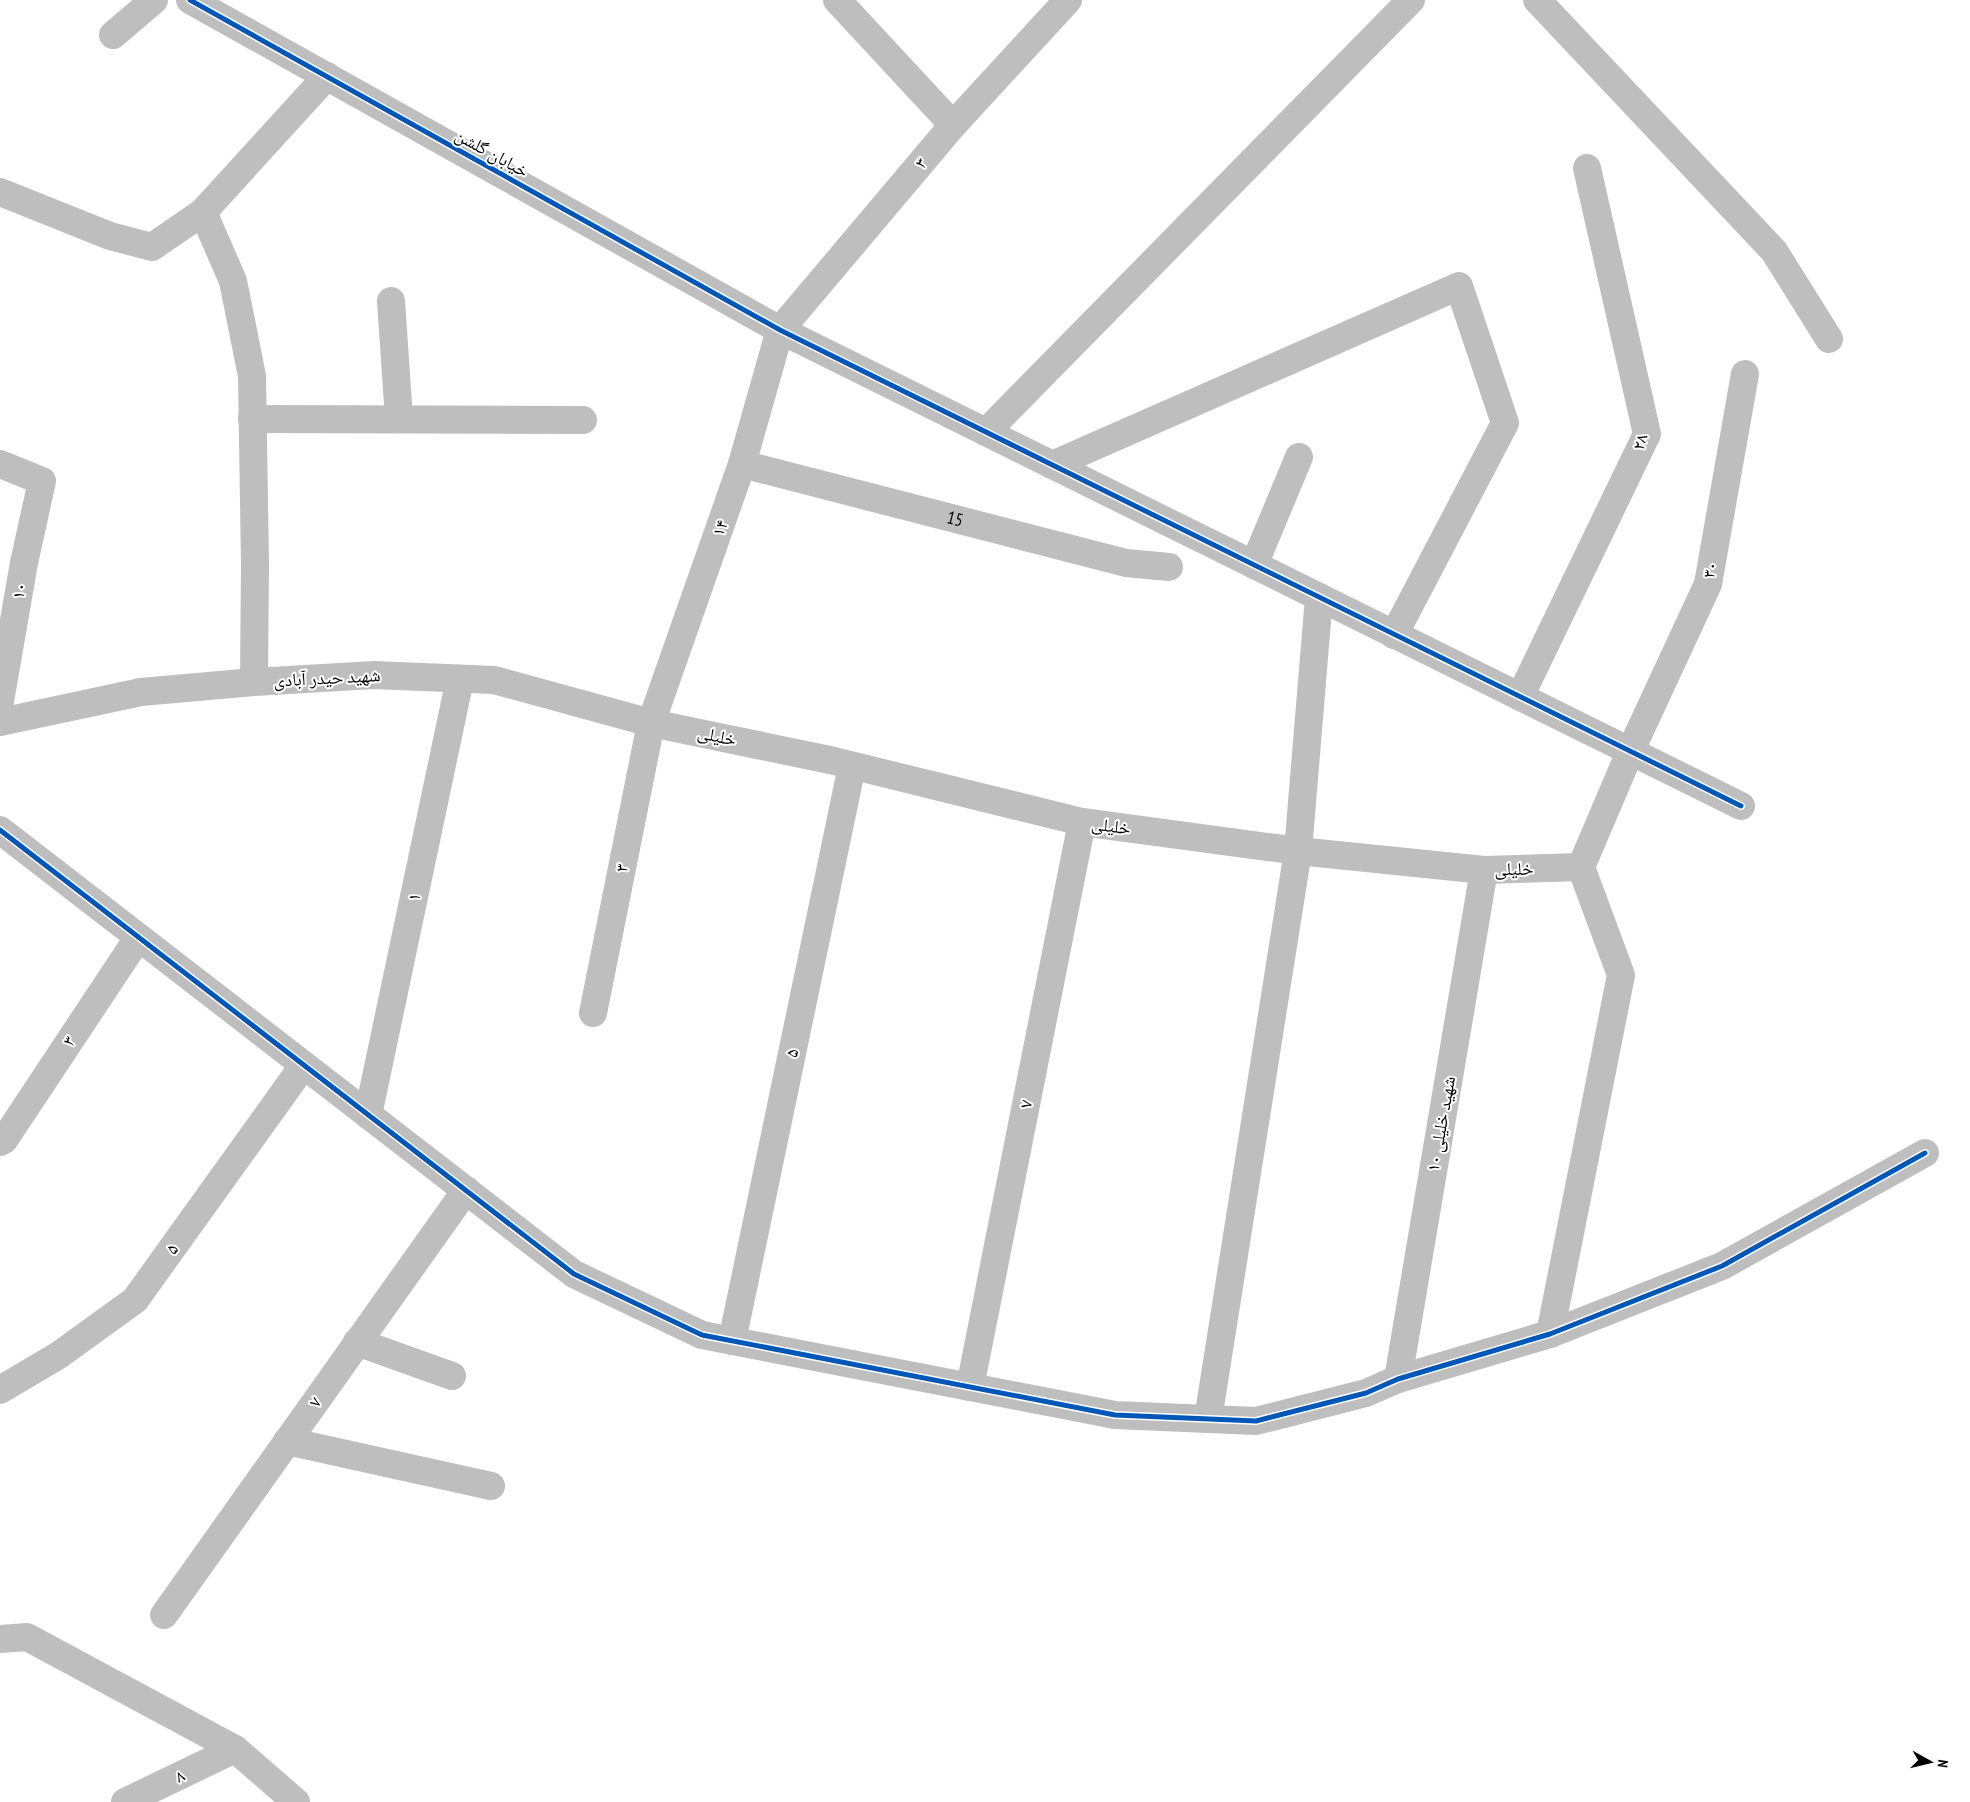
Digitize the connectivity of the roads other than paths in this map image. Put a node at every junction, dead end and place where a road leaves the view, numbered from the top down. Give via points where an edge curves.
1 (154, 0) edge
2 (190, 0) edge
3 (837, 0) edge
4 (1068, 0) edge
5 (1411, 0) edge
6 (1537, 0) edge
7 (113, 35) dead end
8 (327, 76) junction
9 (952, 125) junction
10 (1588, 168) dead end
11 (0, 192) edge
12 (203, 212) junction
13 (391, 301) dead end
14 (780, 330) junction
15 (1829, 338) dead end
16 (1745, 374) dead end
17 (252, 418) junction
18 (400, 419) junction
19 (583, 420) dead end
20 (986, 432) junction
21 (1299, 457) dead end
22 (0, 464) edge
23 (742, 464) junction
24 (1052, 465) junction
25 (1254, 566) junction
26 (1169, 567) dead end
27 (1319, 597) junction
28 (1394, 635) junction
29 (460, 678) junction
30 (254, 682) junction
31 (1520, 697) junction
32 (0, 701) edge
33 (0, 722) edge
34 (651, 723) junction
35 (1630, 752) junction
36 (852, 766) junction
37 (1741, 806) dead end
38 (1082, 822) junction
39 (0, 830) edge
40 (1298, 851) junction
41 (1581, 867) junction
42 (1484, 870) junction
43 (138, 938) junction
44 (593, 1014) dead end
45 (304, 1066) junction
46 (368, 1116) junction
47 (0, 1142) edge
48 (1925, 1153) dead end
49 (466, 1190) junction
50 (1550, 1334) junction
51 (732, 1341) junction
52 (358, 1342) junction
53 (452, 1376) dead end
54 (1398, 1379) junction
55 (970, 1387) junction
56 (0, 1390) edge
57 (1208, 1419) junction
58 (287, 1440) junction
59 (491, 1486) dead end
60 (164, 1614) dead end
61 (0, 1639) edge
62 (235, 1749) junction
63 (125, 1802) edge
64 (296, 1802) edge

1 - 7 street
2 - 8 street, خیابان گلشن
3 - 9 street
4 - 9 street, ۳
5 - 20 street
6 - 15 street via 1774,251
8 - 12 street
8 - 14 street, خیابان گلشن
9 - 14 street, ۳
10 - 31 street, ۲۸ via 1647,434
11 - 12 street via 110,236 152,247
12 - 17 street via 232,281 252,376
13 - 18 street
14 - 20 street, خیابان گلشن
14 - 23 street, ۱۴
16 - 35 street, ۳۰ via 1708,584
17 - 18 street
17 - 30 street
18 - 19 street
20 - 24 street, خیابان گلشن
21 - 25 street
22 - 32 street, ۱۰ via 42,481
23 - 26 street, 15 via 1126,563
23 - 34 street, ۱۴
24 - 25 street, خیابان گلشن
24 - 28 street via 1459,286 1505,422
25 - 27 street, خیابان گلشن
27 - 28 street, خیابان گلشن
27 - 40 street
28 - 31 street, خیابان گلشن
29 - 30 street, شهید حیدر آبادی via 374,675
29 - 34 street, شهید حیدر آبادی via 494,680
29 - 46 street, ۱
30 - 33 street, شهید حیدر آبادی via 141,692
31 - 35 street, خیابان گلشن
34 - 36 street, خلیلی
34 - 44 street, ۳
35 - 37 street, خیابان گلشن
35 - 41 street, ۳۰
36 - 38 street, خلیلی
36 - 51 street, ۵
38 - 40 street, خلیلی
38 - 55 street, ۷
39 - 43 street
40 - 42 street, خلیلی
40 - 57 street
41 - 42 street, خلیلی
41 - 50 street via 1621,975
42 - 54 street, شهید خلیلی ۱۰
43 - 45 street
43 - 47 street, ۳
45 - 46 street
45 - 56 street, ۵ via 135,1300 59,1355
46 - 49 street
48 - 50 street via 1722,1266
49 - 51 street via 574,1274 702,1335
49 - 52 street, ۷
50 - 54 street
51 - 55 street
52 - 53 street
52 - 58 street, ۷
54 - 57 street via 1366,1393 1256,1421
55 - 57 street via 1115,1415
58 - 59 street
58 - 60 street, ۷
61 - 62 street via 27,1637
62 - 63 street, ۸
62 - 64 street

